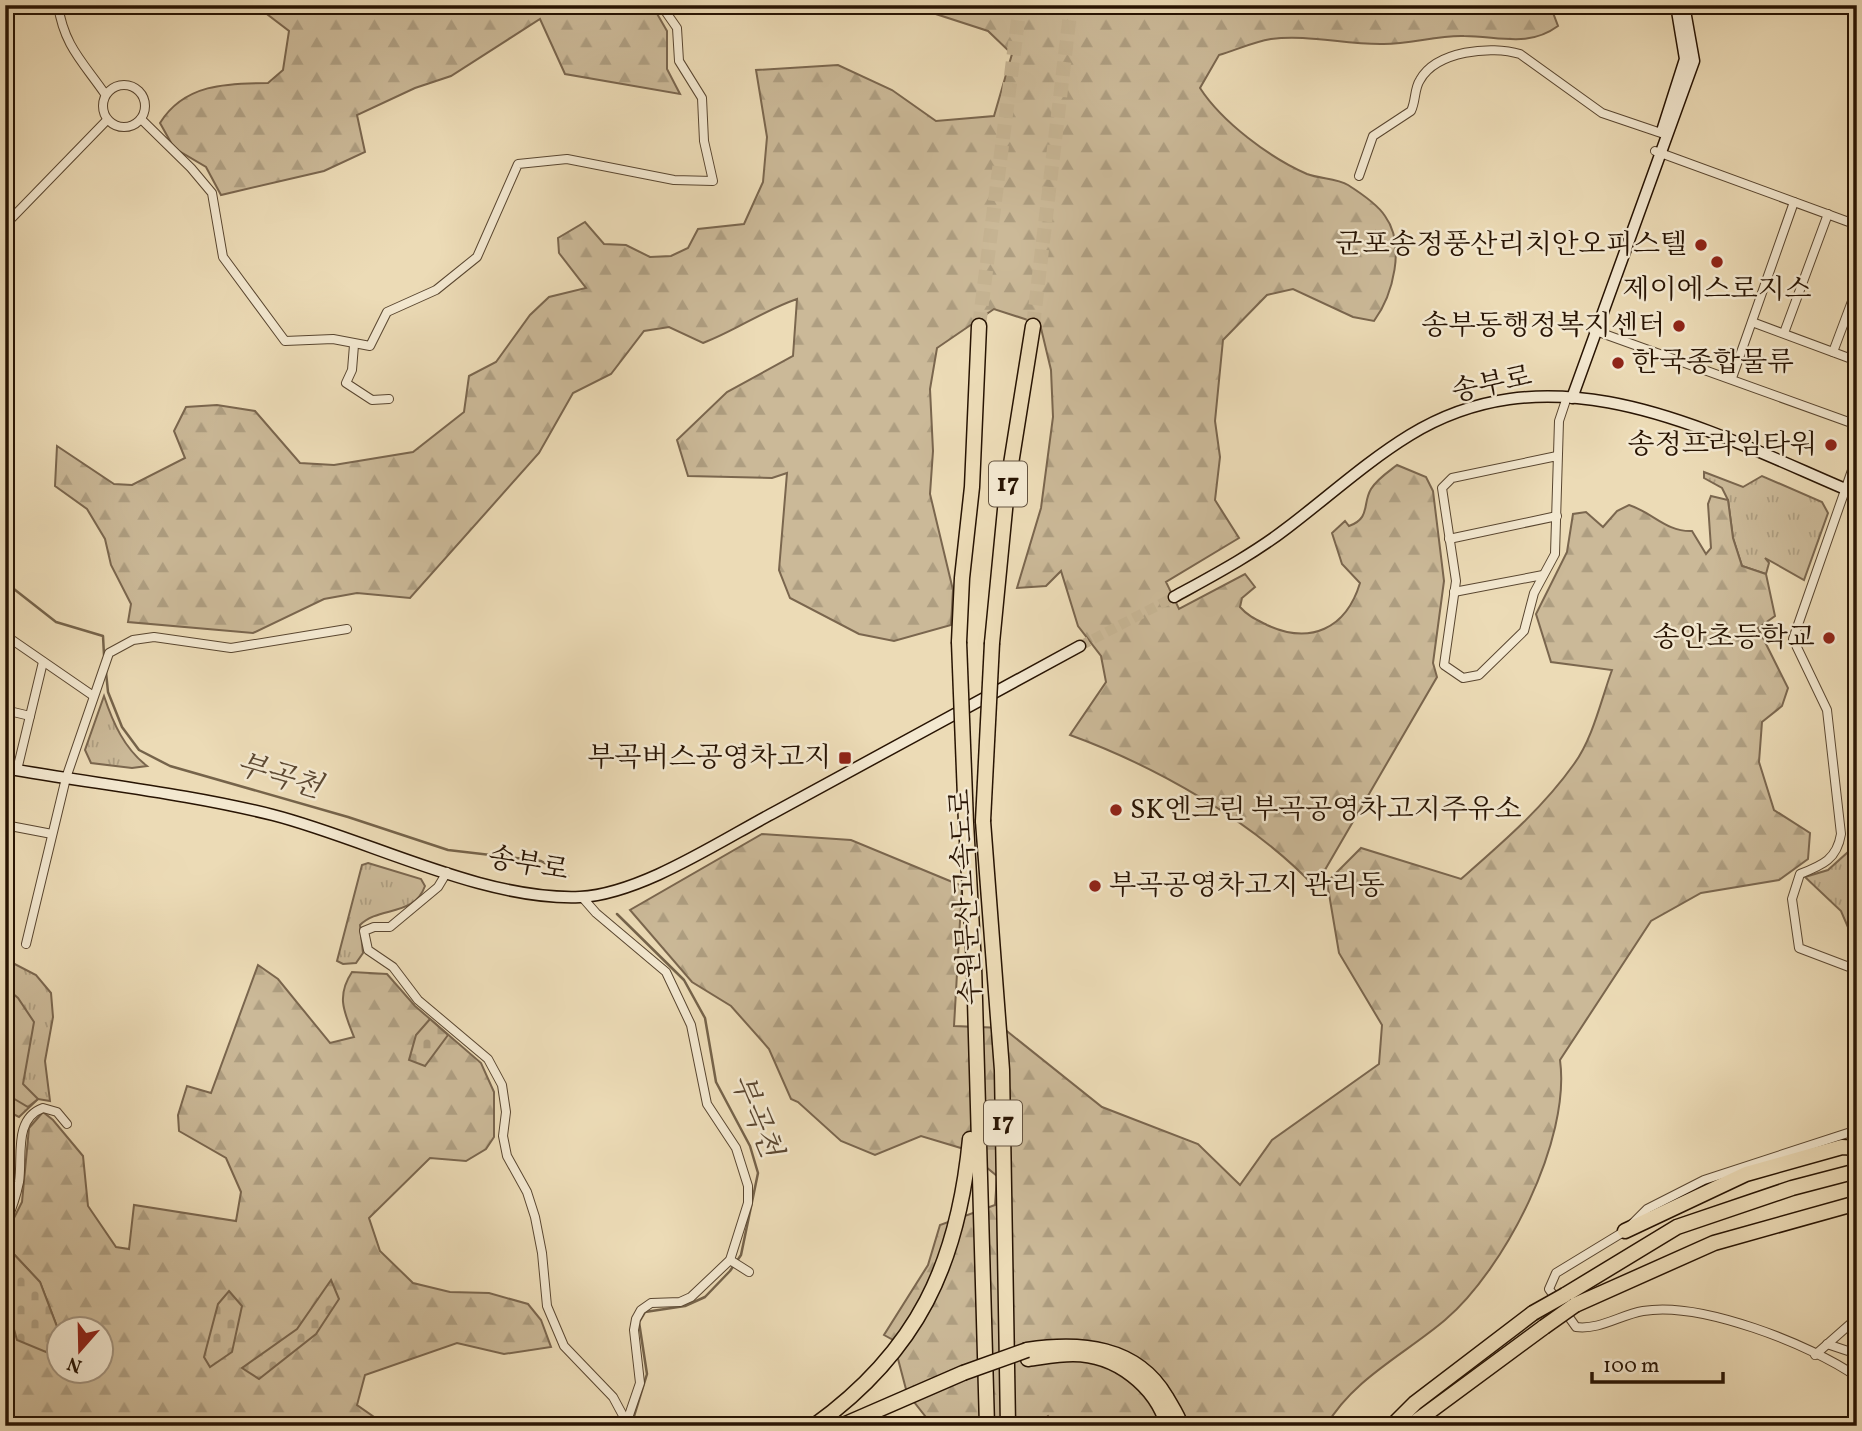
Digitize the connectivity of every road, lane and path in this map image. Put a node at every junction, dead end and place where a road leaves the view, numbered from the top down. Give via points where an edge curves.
1 (58, 5) edge
2 (661, 5) edge
3 (1676, 5) edge
4 (1684, 5) edge
5 (92, 75) junction
6 (113, 87) junction
7 (105, 94) junction
8 (141, 119) junction
9 (107, 120) junction
10 (1661, 133) junction
11 (1658, 153) junction
12 (1360, 176) dead end
13 (1794, 202) junction
14 (1828, 214) junction
15 (5, 225) edge
16 (1857, 225) edge
17 (1857, 288) edge
18 (1752, 322) junction
19 (979, 326) tunnel mouth
20 (1033, 326) tunnel mouth
21 (1593, 330) junction
22 (1784, 333) junction
23 (354, 345) junction
24 (1833, 352) junction
25 (1857, 361) edge
26 (1731, 378) junction
27 (1570, 398) junction
28 (389, 399) dead end
29 (1857, 425) edge
30 (1557, 456) junction
31 (1857, 456) edge
32 (1845, 489) junction
33 (1857, 494) edge
34 (1557, 516) junction
35 (1449, 539) junction
36 (1543, 575) junction
37 (1454, 592) junction
38 (1174, 597) tunnel mouth
39 (347, 629) dead end
40 (5, 635) edge
41 (1080, 646) tunnel mouth
42 (43, 662) junction
43 (92, 695) junction
44 (5, 710) edge
45 (30, 716) junction
46 (5, 768) edge
47 (17, 770) junction
48 (65, 778) junction
49 (5, 825) edge
50 (52, 834) junction
51 (447, 872) junction
52 (582, 897) junction
53 (26, 944) dead end
54 (1857, 970) edge
55 (976, 1082) junction
56 (66, 1124) dead end
57 (1857, 1130) edge
58 (1857, 1148) edge
59 (1857, 1171) edge
60 (1857, 1203) edge
61 (5, 1225) edge
62 (1625, 1231) junction
63 (730, 1261) junction
64 (749, 1272) dead end
65 (1570, 1300) junction
66 (1857, 1318) edge
67 (1827, 1344) junction
68 (1028, 1354) junction
69 (1815, 1354) junction
70 (1857, 1354) edge
71 (1857, 1377) edge
72 (964, 1378) junction
73 (1415, 1403) junction
74 (1008, 1407) junction
75 (626, 1424) edge
76 (814, 1426) edge
77 (841, 1426) edge
78 (866, 1426) edge
79 (987, 1426) edge
80 (1008, 1426) edge
81 (1014, 1426) edge
82 (1168, 1426) edge
83 (1181, 1426) edge
84 (1383, 1426) edge
85 (1392, 1426) edge
86 (1412, 1426) edge

1 - 5 street via 61,29
2 - 23 street via 677,28 679,61 702,98 704,141 713,181 674,180 567,159 518,164 477,257 436,290 387,312 370,346
3 - 10 street via 1685,59
4 - 11 street via 1694,61
5 - 6 street
5 - 7 street
6 - 7 street
6 - 8 street via 124,84 138,89 145,102
7 - 9 street via 102,108
8 - 9 street via 126,127
8 - 23 street via 212,193 223,257 277,333 285,341 333,339
9 - 15 street
10 - 11 street
10 - 12 street via 1602,113 1520,54 1464,51 1424,74 1411,111 1373,136
11 - 13 street
11 - 21 street
13 - 14 street
13 - 18 street
14 - 16 street
14 - 22 street
17 - 24 street
18 - 22 street
18 - 26 street
19 - 55 highway, 수원문산고속도로 / 17, bridge via 959,642
20 - 74 highway, 수원문산고속도로 / 17, bridge via 1007,489 992,643 983,821 1002,1070
21 - 26 street
21 - 27 street
22 - 24 street
23 - 28 street via 346,383 372,400
24 - 25 street
26 - 29 street
27 - 30 street via 1559,421
27 - 32 street, 송부로 via 1654,411
27 - 38 street, 송부로 via 1537,395 1467,408 1412,434 1366,464 1285,530
30 - 34 street
30 - 35 street via 1445,483
31 - 32 street
32 - 33 street, 송부로
32 - 54 street via 1793,639 1827,710 1841,834 1830,860 1800,874 1792,900 1799,948
34 - 35 street
34 - 36 street via 1555,554
35 - 37 street
36 - 37 street
36 - 37 street via 1524,631 1469,680 1444,665
39 - 43 street via 232,648 154,637 133,640 108,653
40 - 42 street
41 - 52 street, 송부로 via 699,853 625,889
42 - 43 street
42 - 45 street
43 - 48 street
44 - 45 street
45 - 47 street
46 - 47 street, 송부로
47 - 48 street, 송부로
48 - 50 street
48 - 51 street, 송부로 via 193,797 276,816
49 - 50 street
50 - 53 street
51 - 52 street, 송부로 via 542,896
51 - 75 street via 438,887 390,927 364,931 368,950 393,967 418,1000 488,1059 502,1085 508,1156 535,1217 547,1306 564,1346 613,1397
52 - 63 street via 666,972 691,1026 707,1104 736,1148 748,1186 748,1203
55 - 76 highway via 967,1175 952,1247 937,1282 912,1328 873,1377
55 - 79 highway, 수원문산고속도로 / 17
56 - 61 street via 57,1112 43,1108 28,1119 21,1135 19,1181
57 - 62 street via 1704,1180 1647,1209
58 - 62 highway via 1842,1147 1746,1174
59 - 65 highway via 1677,1227
60 - 65 highway via 1714,1242
62 - 69 street via 1556,1273 1549,1289 1576,1326 1589,1328 1644,1310 1701,1312
63 - 64 street
63 - 75 street via 691,1297 651,1303 641,1310 634,1330 640,1383
65 - 73 highway, bridge via 1533,1313
65 - 86 highway, bridge via 1544,1327
66 - 67 street
67 - 69 street
67 - 70 street
68 - 72 highway
68 - 82 highway via 1074,1354 1116,1365 1137,1377 1153,1395
68 - 83 highway via 1076,1347 1120,1355 1140,1365 1159,1385
69 - 71 street
72 - 77 highway
72 - 78 highway
73 - 84 highway
73 - 85 highway
74 - 80 highway, 수원문산고속도로 / 17
74 - 81 highway

